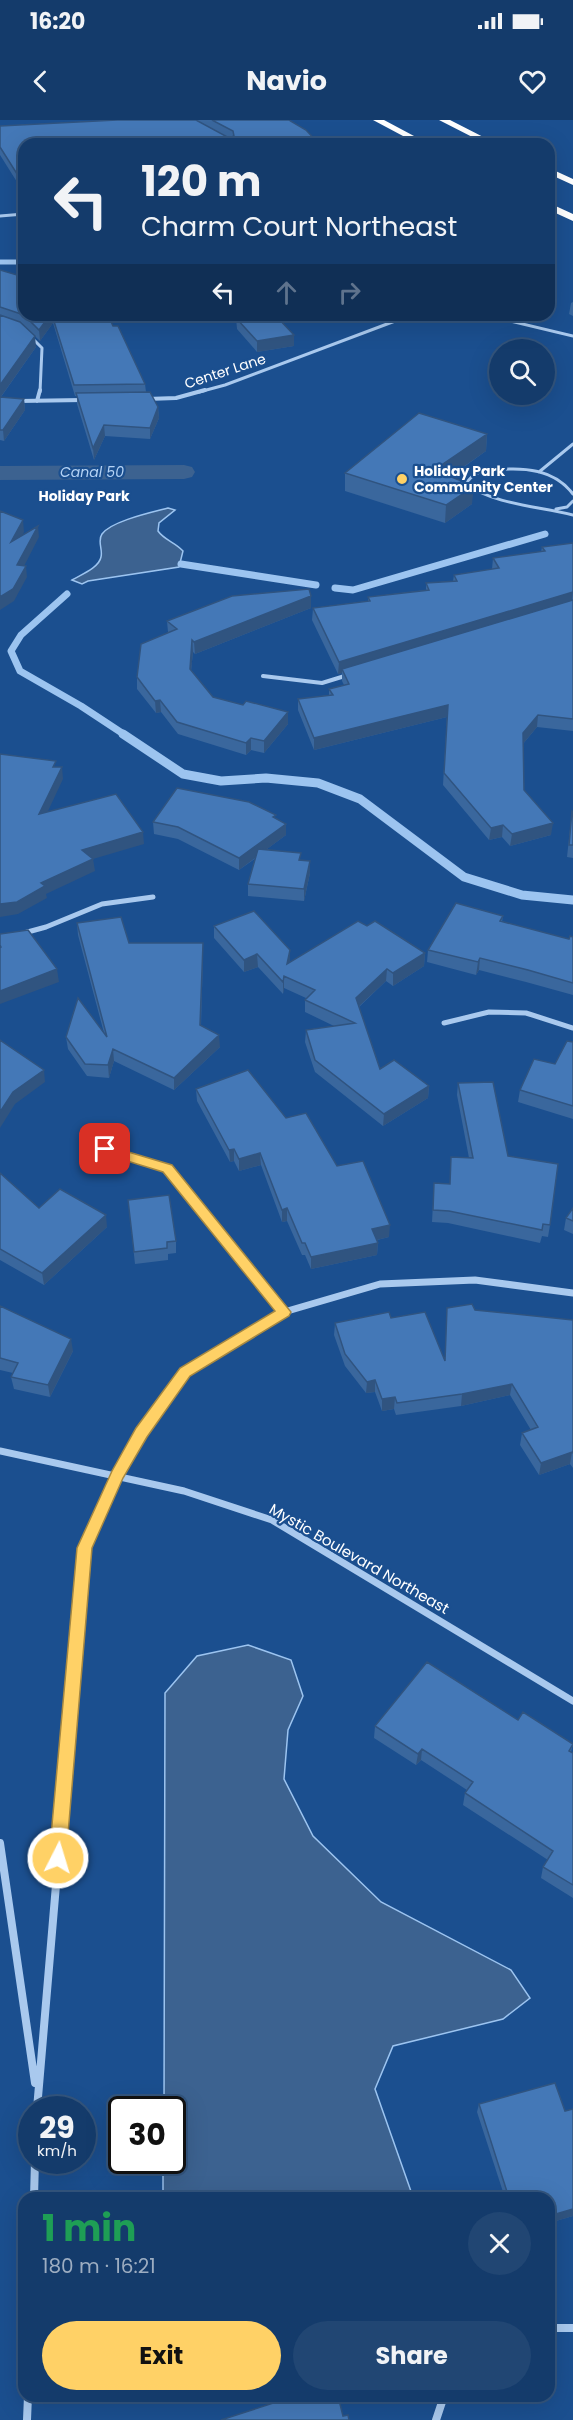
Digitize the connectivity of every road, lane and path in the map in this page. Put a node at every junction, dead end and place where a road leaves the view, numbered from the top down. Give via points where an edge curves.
1 (377, 120) edge
2 (443, 120) edge
3 (413, 138) edge
4 (480, 138) edge
5 (555, 174) edge
6 (573, 182) edge
7 (555, 209) edge
8 (18, 214) edge
9 (0, 216) edge
10 (573, 218) edge
11 (395, 321) edge
12 (509, 321) edge
13 (23, 329) edge
14 (573, 336) edge
15 (141, 399) edge
16 (95, 400) edge
17 (9, 401) edge
18 (37, 401) junction
19 (573, 444) edge
20 (539, 472) junction
21 (573, 494) edge
22 (573, 501) edge
23 (553, 509) junction
24 (573, 514) edge
25 (357, 673) edge
26 (263, 676) dead end
27 (153, 897) dead end
28 (12, 936) edge
29 (444, 1023) dead end
30 (573, 1028) edge
31 (105, 1149) dead end
32 (573, 1293) edge
33 (284, 1312) junction
34 (0, 1451) edge
35 (117, 1475) junction
36 (573, 1701) edge
37 (0, 1843) edge
38 (37, 2096) joint
39 (35, 2174) edge
40 (34, 2192) edge
41 (555, 2328) edge
42 (573, 2328) edge
43 (28, 2402) edge
44 (442, 2402) edge
45 (27, 2420) edge
46 (436, 2420) edge

1 - 3 highway
2 - 4 highway
5 - 6 highway
7 - 10 highway
8 - 9 street
11 - 15 street, Center Lane via 225,385 176,398
12 - 14 street
13 - 18 street via 42,348
16 - 18 street
17 - 18 street
19 - 20 lane
20 - 21 lane via 569,487
20 - 23 lane via 492,470 476,473 465,484 493,497
22 - 23 lane via 567,507
23 - 24 lane
25 - 26 street via 322,683
27 - 28 street via 102,904
29 - 30 street via 489,1011 526,1013
31 - 33 street via 167,1168
32 - 33 street via 475,1280 380,1284
33 - 35 street via 185,1372 141,1432
34 - 35 street, Mystic Boulevard Northeast
35 - 36 street, Mystic Boulevard Northeast via 183,1491 272,1520
35 - 38 street via 84,1548
37 - 38 street
39 - 40 street
41 - 42 street
43 - 45 street
44 - 46 street

